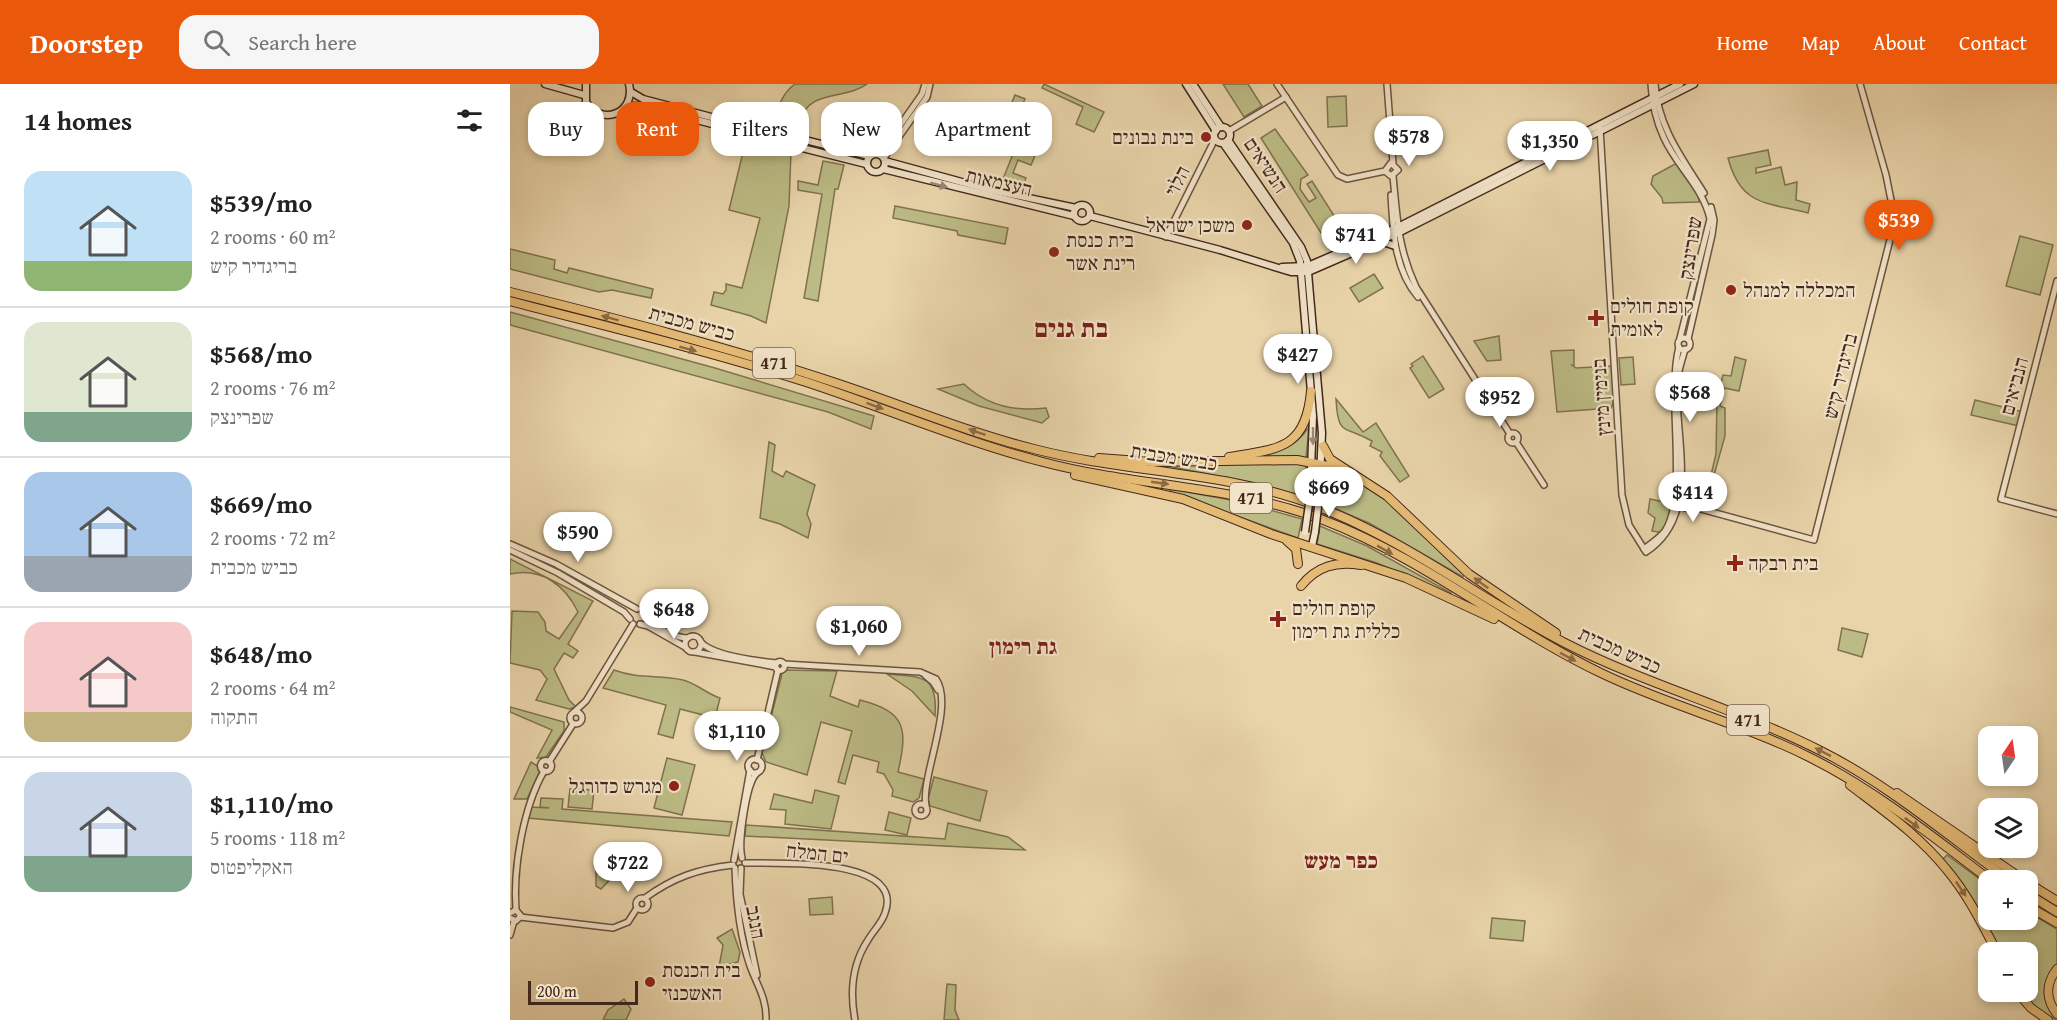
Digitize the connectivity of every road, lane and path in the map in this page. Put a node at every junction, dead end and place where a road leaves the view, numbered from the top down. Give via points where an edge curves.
1 (546, 84) edge
2 (586, 84) edge
3 (629, 84) edge
4 (925, 84) edge
5 (930, 84) edge
6 (1186, 84) edge
7 (1193, 84) edge
8 (1278, 84) edge
9 (1387, 84) edge
10 (1653, 84) edge
11 (1680, 84) edge
12 (1694, 84) edge
13 (1860, 84) edge
14 (631, 92) junction
15 (584, 95) junction
16 (1286, 97) junction
17 (1654, 101) junction
18 (628, 102) edge
19 (1644, 110) junction
20 (1655, 113) junction
21 (616, 114) edge
22 (711, 119) edge
23 (1218, 129) junction
24 (1600, 130) junction
25 (1229, 131) junction
26 (1591, 138) junction
27 (1215, 139) junction
28 (1226, 142) junction
29 (1600, 142) junction
30 (809, 150) edge
31 (869, 156) joint
32 (883, 158) junction
33 (1393, 163) junction
34 (866, 164) junction
35 (883, 170) junction
36 (1385, 171) junction
37 (1391, 176) junction
38 (1076, 208) junction
39 (1074, 216) junction
40 (1090, 216) junction
41 (1397, 218) junction
42 (1405, 223) junction
43 (1396, 231) junction
44 (1166, 237) junction
45 (1379, 241) junction
46 (1395, 246) junction
47 (1305, 256) junction
48 (1320, 265) junction
49 (1273, 266) junction
50 (1304, 270) junction
51 (1287, 271) junction
52 (2057, 281) edge
53 (1301, 283) junction
54 (1308, 287) junction
55 (510, 292) edge
56 (510, 302) edge
57 (1435, 316) junction
58 (1680, 338) junction
59 (1688, 339) junction
60 (1682, 348) junction
61 (1311, 391) junction
62 (1323, 446) junction
63 (1053, 454) junction
64 (1026, 458) junction
65 (1312, 461) junction
66 (1192, 462) junction
67 (1322, 463) junction
68 (1356, 475) junction
69 (1544, 485) dead end
70 (1677, 505) junction
71 (2057, 513) edge
72 (1278, 536) junction
73 (1636, 537) junction
74 (1653, 542) junction
75 (1303, 543) junction
76 (510, 544) edge
77 (1312, 546) junction
78 (510, 550) edge
79 (1645, 550) junction
80 (1298, 564) dead end
81 (1392, 572) junction
82 (1301, 586) dead end
83 (637, 609) junction
84 (645, 614) junction
85 (632, 621) junction
86 (640, 624) junction
87 (688, 638) junction
88 (700, 641) junction
89 (1544, 643) junction
90 (686, 647) junction
91 (694, 652) junction
92 (1600, 660) junction
93 (777, 667) junction
94 (586, 701) junction
95 (574, 712) junction
96 (583, 714) junction
97 (573, 724) junction
98 (757, 760) junction
99 (1826, 765) junction
100 (1847, 765) junction
101 (750, 770) junction
102 (757, 773) junction
103 (922, 805) dead end
104 (738, 864) junction
105 (1995, 870) edge
106 (2009, 870) edge
107 (1978, 871) edge
108 (2038, 889) edge
109 (645, 898) junction
110 (2038, 900) edge
111 (2057, 901) edge
112 (638, 908) junction
113 (516, 910) junction
114 (2038, 912) edge
115 (2057, 912) edge
116 (511, 917) edge
117 (520, 917) junction
118 (2057, 924) edge
119 (510, 935) edge
120 (1991, 942) edge
121 (2057, 969) edge
122 (2025, 1002) edge
123 (2026, 1002) edge
124 (2057, 1014) edge
125 (766, 1020) edge
126 (855, 1020) edge
127 (2040, 1020) edge
128 (2048, 1020) edge

1 - 15 main road
2 - 15 main road
3 - 14 main road
4 - 32 street
5 - 32 street via 927,97
6 - 23 main road, הנשיאים
7 - 23 main road, הנשיאים
8 - 16 street
9 - 33 street
10 - 17 street
11 - 17 main road
12 - 17 main road
13 - 70 street, בריגדיר קיש via 1895,220 1815,540
14 - 18 main road
14 - 22 main road
15 - 21 main road via 590,109 602,116
16 - 25 street
16 - 36 street via 1343,178
17 - 19 main road
17 - 20 street, שפרינצק
17 - 24 main road
17 - 59 street, שפרינצק via 1667,135 1708,198 1713,214 1712,235
19 - 20 street
19 - 24 main road
20 - 58 street, שפרינצק via 1664,138 1704,199 1710,219
23 - 25 main road
23 - 27 main road
24 - 26 main road
24 - 29 street, בנימין מינץ
24 - 42 main road
25 - 28 main road
26 - 29 main road
26 - 43 main road
27 - 28 main road
27 - 44 street, הלוי
28 - 47 main road, הנשיאים
28 - 50 main road, הנשיאים via 1293,243
29 - 73 street, בנימין מינץ via 1622,495
30 - 34 main road
31 - 32 main road
31 - 34 main road
32 - 35 main road
32 - 38 main road, העצמאות via 991,190
33 - 36 street
33 - 37 street via 1398,170
34 - 35 main road, העצמאות via 874,172
35 -> 39 main road, העצמאות
36 - 37 street
37 - 41 street
37 - 43 street
38 - 39 main road
38 - 40 main road, העצמאות via 1087,207
39 - 40 main road, העצמאות via 1083,221
40 - 44 main road
41 - 42 main road
41 - 43 street
42 - 43 main road
43 - 45 main road
43 - 46 street
43 - 48 main road
43 - 57 street via 1404,263
44 - 49 main road
45 - 46 main road
45 - 48 main road
46 - 57 street via 1412,290
47 - 48 main road
47 - 50 main road, הנשיאים
48 - 50 main road
48 - 54 main road
49 - 50 main road
49 - 51 main road
50 - 51 main road
50 - 53 main road
50 - 54 main road
51 - 53 main road
52 - 71 street, הנביאים via 2001,499
53 - 61 main road
54 - 62 main road
63 -> 55 highway, כביש מכבית / 471 via 978,433 783,366
56 -> 64 highway, כביש מכבית / 471 via 787,376
57 - 69 street via 1510,434 1518,435 1516,442
58 - 59 street
58 - 60 street, שפרינצק
59 - 60 street, שפרינצק via 1689,345
60 - 70 street via 1673,381
61 -> 65 main road
61 - 66 highway via 1305,423 1288,444
62 - 67 main road
62 - 68 highway via 1330,459
63 - 66 highway
63 - 92 highway, כביש מכבית / 471 via 1236,484 1315,506 1378,533 1542,631
64 - 72 highway via 1073,474 1183,499
64 -> 89 highway, כביש מכבית / 471 via 1084,471 1230,493 1311,515 1388,551
65 - 66 highway
65 - 67 highway
65 - 75 main road, bridge
67 - 68 highway
67 - 77 main road, bridge
92 -> 68 highway via 1475,579 1382,492
70 - 74 street via 1666,528
70 - 79 street via 1666,536
72 - 75 highway
72 - 80 highway via 1294,547
73 - 74 street
73 - 79 street, בנימין מינץ
74 - 79 street
75 - 77 highway
76 - 83 street via 556,564
77 - 81 highway
78 - 85 street via 577,584
81 - 82 highway via 1332,564 1316,571
81 - 89 highway
83 - 84 street
83 - 85 street via 631,613
84 - 86 street
84 - 87 street via 649,620
85 - 86 street
85 - 94 street
86 - 90 street
87 - 88 street
87 - 90 street
88 - 91 street
88 - 93 street via 705,647
89 -> 99 highway, כביש מכבית / 471 via 1618,681
90 - 91 street
91 - 93 street
100 -> 92 highway, כביש מכבית / 471 via 1774,730
93 - 98 street
93 - 103 street via 912,672 931,679 941,700 937,743
94 - 95 street
94 - 96 street
95 - 96 street
95 - 97 street via 569,719
96 - 97 street via 580,722
97 - 113 street via 530,801 524,821
98 - 101 street via 749,764
98 - 102 street via 762,766
99 -> 107 highway, כביש מכבית / 471
99 -> 120 highway via 1933,853 1965,895
100 - 105 highway, כביש מכבית / 471
100 - 106 highway via 1938,819
101 - 102 street
101 - 104 street
102 - 104 street via 746,805
104 - 109 street, ים המלח via 686,873
104 - 125 street, הנגב
104 - 126 street, ים המלח via 834,867 869,876 883,888 886,912 861,952 854,978
108 - 111 highway
109 - 112 street via 637,900
109 - 112 street via 647,908
110 - 115 highway
112 - 117 street via 628,922 613,928
113 - 116 street
113 - 117 street
114 - 118 highway
116 - 117 street
116 - 119 street
121 - 124 highway via 2047,993
122 - 127 highway
123 - 128 highway

